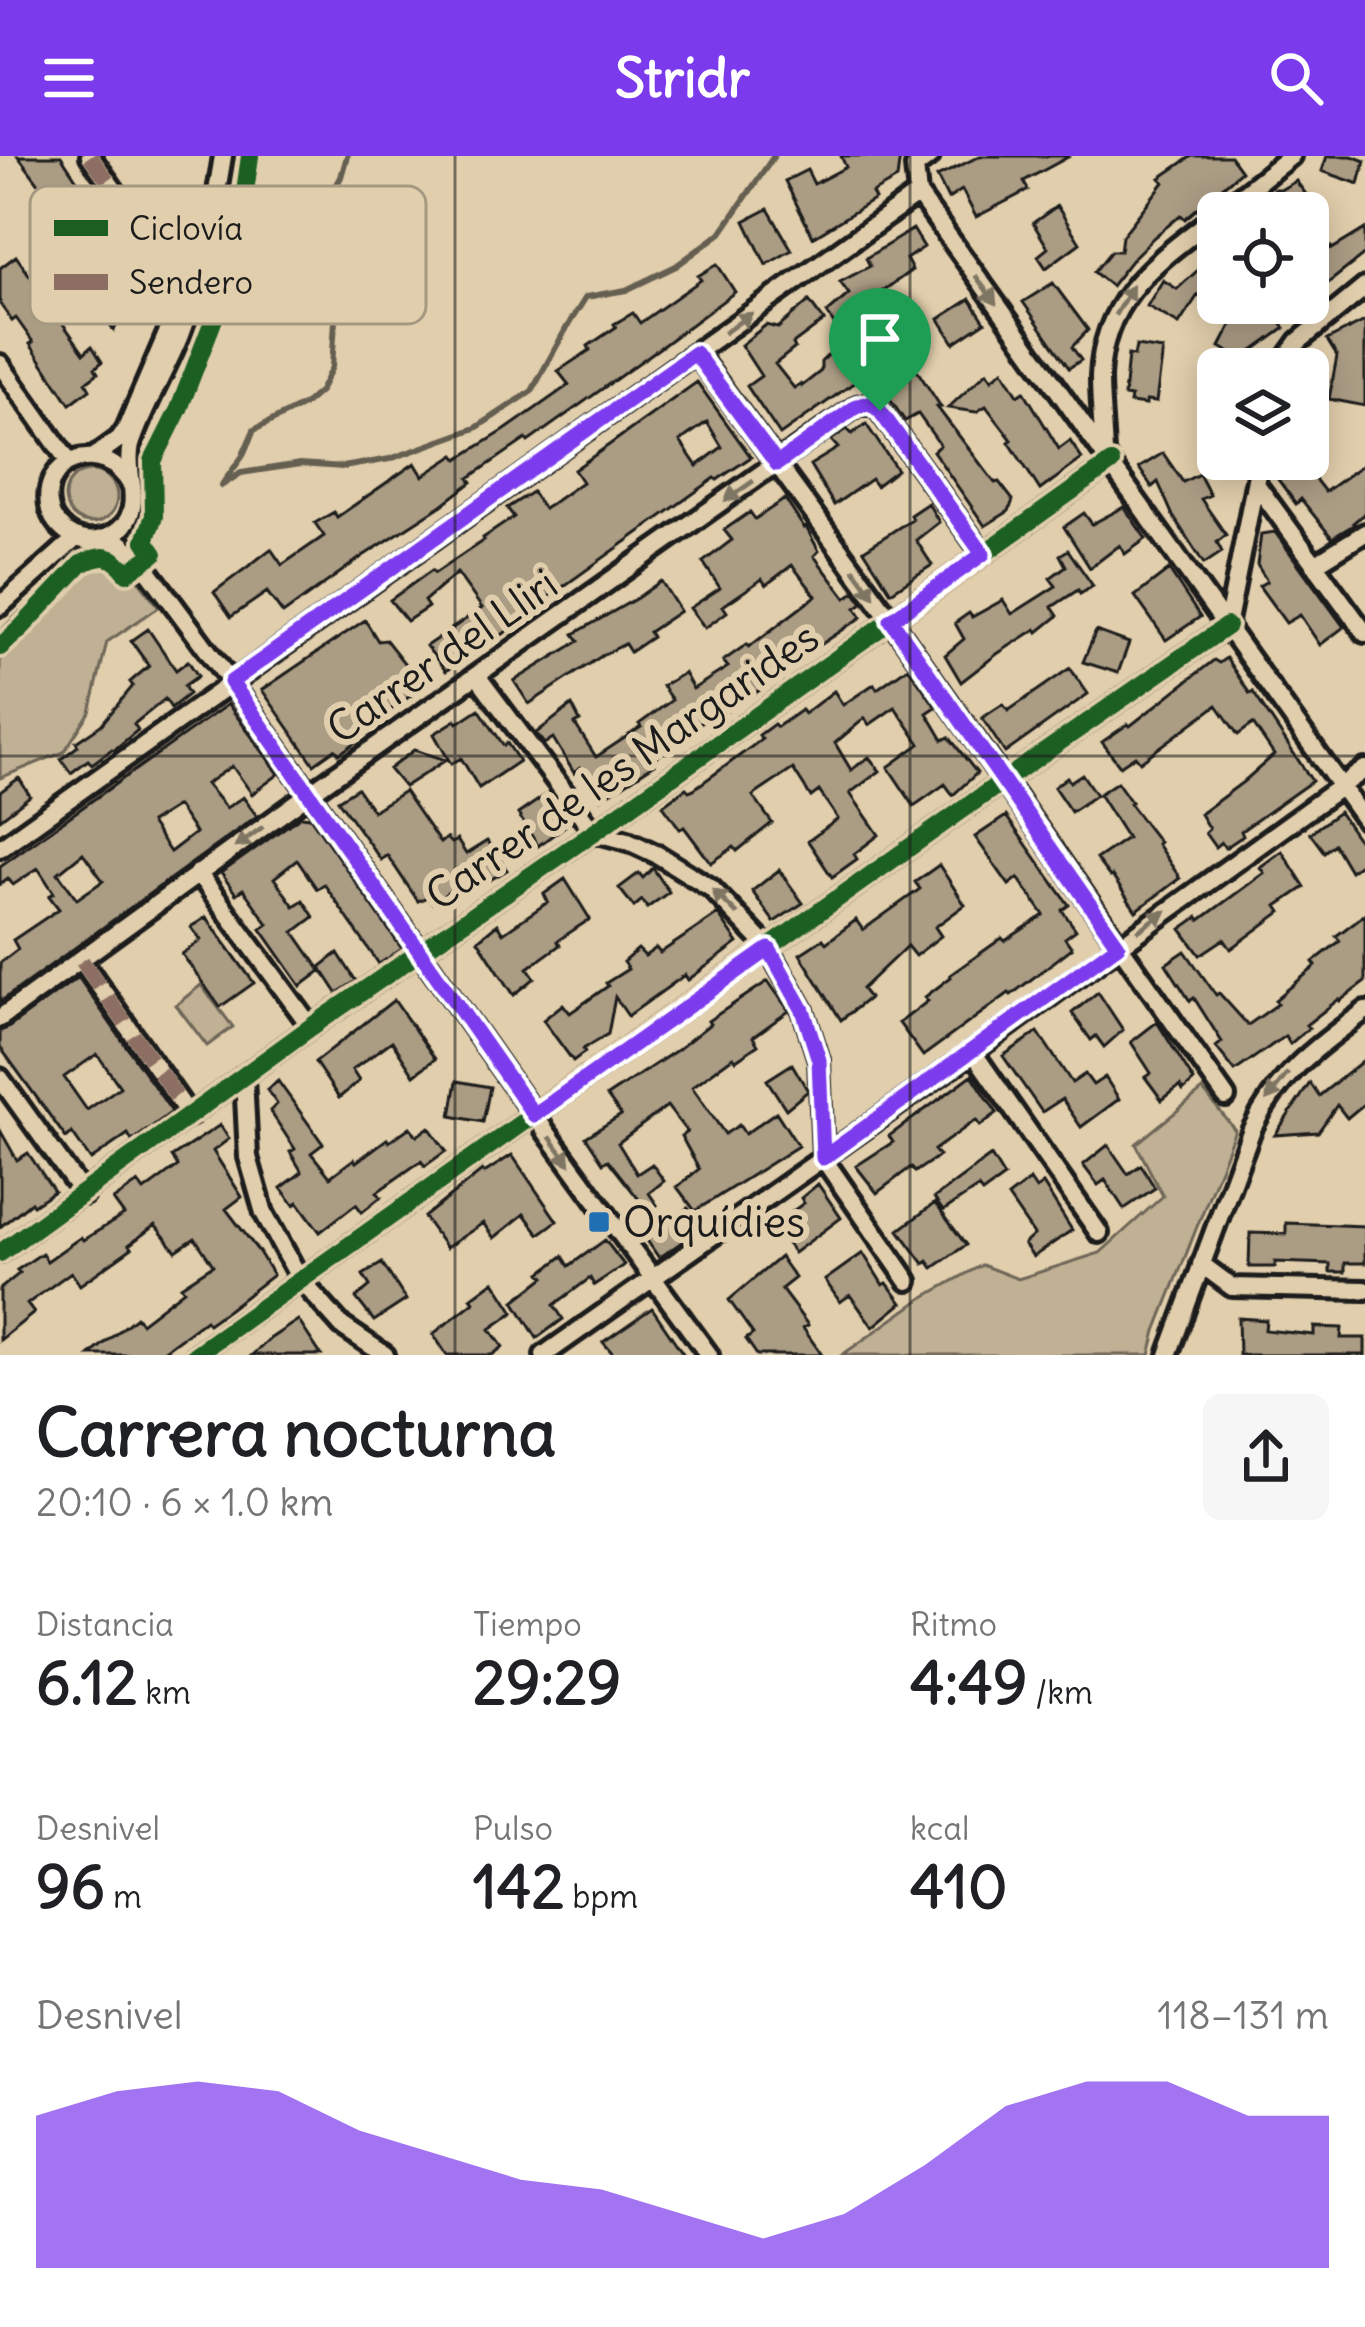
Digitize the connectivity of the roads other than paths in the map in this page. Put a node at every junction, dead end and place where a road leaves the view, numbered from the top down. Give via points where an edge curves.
1 (90, 156) edge
2 (213, 156) edge
3 (223, 156) edge
4 (930, 156) edge
5 (1291, 156) edge
6 (111, 186) edge
7 (208, 186) edge
8 (217, 186) edge
9 (1245, 192) edge
10 (918, 194) junction
11 (1197, 231) edge
12 (1365, 287) edge
13 (171, 324) edge
14 (183, 324) edge
15 (1293, 348) edge
16 (695, 353) junction
17 (0, 364) edge
18 (94, 457) junction
19 (1107, 459) junction
20 (69, 462) junction
21 (777, 464) junction
22 (1257, 480) edge
23 (1256, 484) junction
24 (131, 485) junction
25 (1365, 533) edge
26 (111, 536) junction
27 (76, 538) junction
28 (983, 554) junction
29 (1315, 564) junction
30 (0, 606) edge
31 (891, 620) junction
32 (1227, 626) junction
33 (1365, 633) edge
34 (478, 677) junction
35 (231, 682) junction
36 (1365, 769) edge
37 (1003, 781) junction
38 (1341, 786) junction
39 (310, 793) junction
40 (1365, 820) edge
41 (594, 832) junction
42 (0, 848) edge
43 (198, 873) junction
44 (1118, 945) junction
45 (769, 949) junction
46 (420, 952) junction
47 (82, 961) junction
48 (1365, 1011) edge
49 (0, 1018) edge
50 (311, 1027) junction
51 (973, 1052) junction
52 (244, 1077) junction
53 (0, 1078) edge
54 (1226, 1097) dead end
55 (534, 1115) junction
56 (190, 1116) junction
57 (823, 1158) junction
58 (84, 1195) junction
59 (1099, 1233) dead end
60 (0, 1253) edge
61 (1202, 1264) junction
62 (651, 1278) junction
63 (300, 1279) junction
64 (908, 1281) dead end
65 (1365, 1290) edge
66 (195, 1355) edge
67 (385, 1355) edge
68 (544, 1355) edge
69 (709, 1355) edge
70 (1168, 1355) edge

1 - 6 street
2 - 7 street
3 - 8 street
4 - 10 street via 915,167
5 - 9 street
16 -> 10 street
10 -> 19 street
19 -> 11 street via 1100,376 1116,312 1133,284
12 - 15 street
13 - 18 street via 126,428
14 - 24 street via 130,447
16 - 21 street
16 - 35 street
17 - 20 street
18 - 20 street
18 - 24 street via 113,463
19 - 28 street, Carrer de les Margarides
19 - 32 street
20 - 27 street via 49,495 50,510
21 - 28 street, Carrer del Lliri via 870,403
21 -> 31 street
21 -> 34 street, Carrer del Lliri
22 - 23 street
23 - 29 street
23 - 32 street
24 - 26 street via 131,512
25 - 29 street
26 - 27 street
26 - 35 street via 142,562
27 - 30 street
28 - 31 street, Carrer de les Margarides
29 - 33 street
31 - 37 street
31 - 41 street, Carrer de les Margarides
32 - 37 street
32 - 38 street
34 - 39 street, Carrer del Lliri
34 - 41 street
35 - 39 street
35 - 42 street
36 - 38 street
37 - 44 street
37 - 45 street
38 - 40 street
44 -> 38 street
39 -> 43 street, Carrer del Lliri
39 - 46 street
45 -> 41 street via 711,888 658,855
41 - 46 street, Carrer de les Margarides
43 - 47 street, Carrer del Lliri
43 - 50 street
44 - 51 street
44 - 54 street
45 - 55 street
45 - 57 street via 819,1060
46 - 50 street, Carrer de les Margarides
46 - 55 street
47 - 49 street, Carrer del Lliri
47 - 56 street
48 -> 61 street via 1298,1061 1265,1102
50 - 52 street, Carrer de les Margarides
51 - 57 street
51 - 59 street
52 - 56 street, Carrer de les Margarides
52 - 63 street via 253,1176
53 - 58 street
55 -> 62 street
55 - 63 street
56 - 58 street, Carrer de les Margarides
57 - 62 street
57 - 64 street
58 - 60 street, Carrer de les Margarides
61 - 65 street via 1232,1287
61 - 70 street
62 - 68 street
62 - 69 street
63 - 66 street
63 - 67 street via 342,1326

